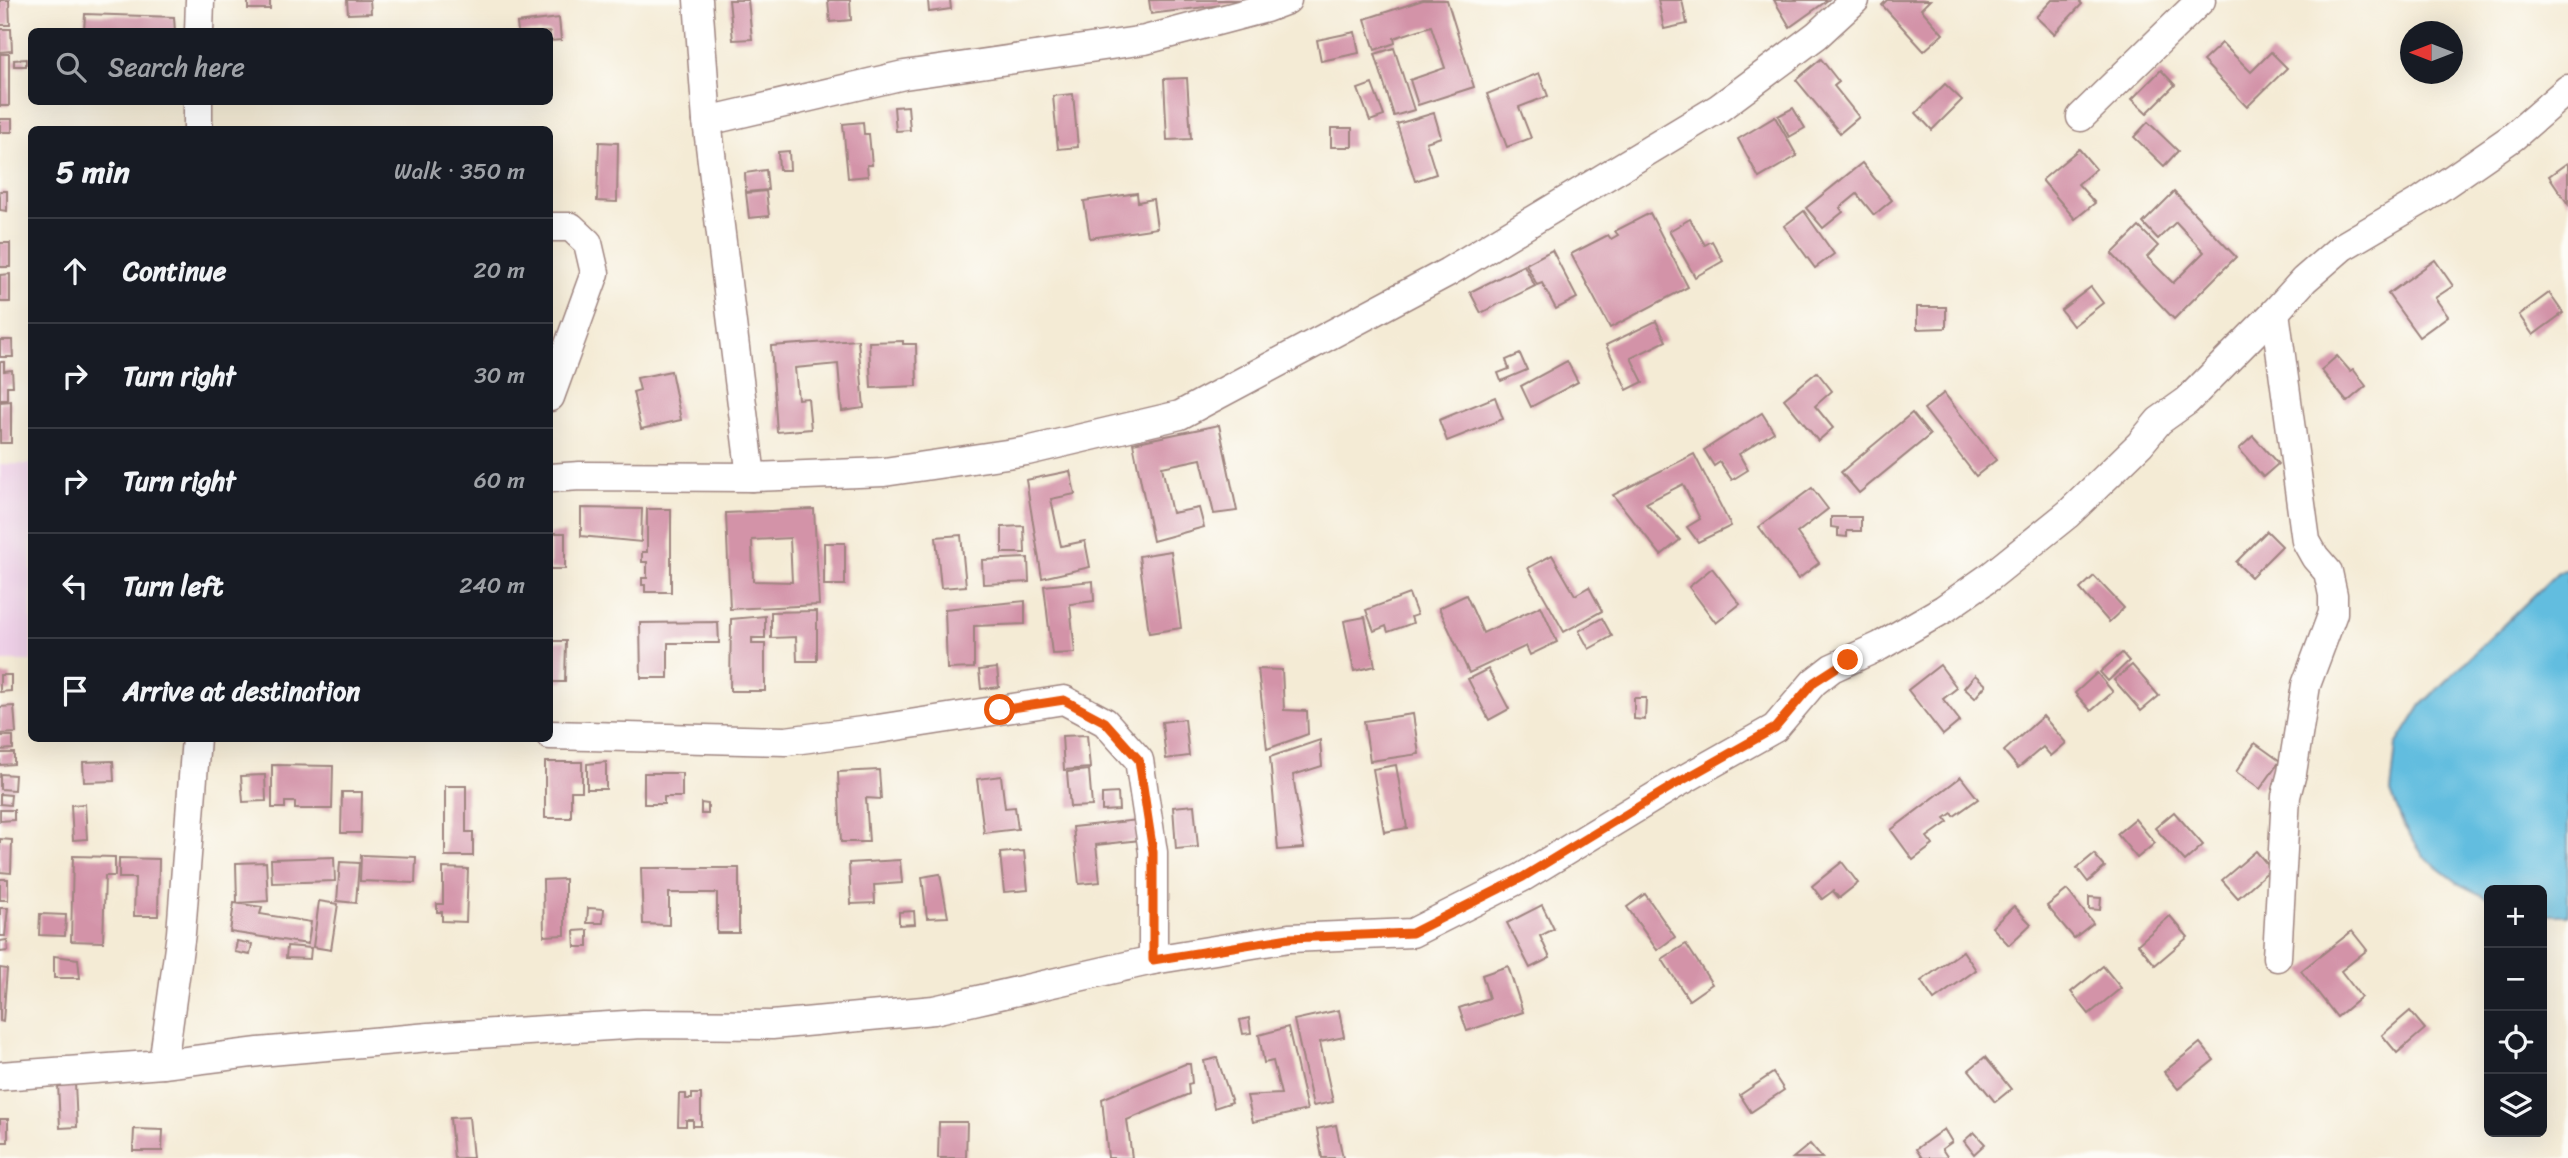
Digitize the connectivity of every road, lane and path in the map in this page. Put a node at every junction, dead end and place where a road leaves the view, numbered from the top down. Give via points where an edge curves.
1 (200, 0) edge
2 (698, 0) edge
3 (1287, 0) edge
4 (1855, 0) edge
5 (2201, 0) edge
6 (199, 28) edge
7 (2568, 89) edge
8 (198, 105) edge
9 (2081, 117) dead end
10 (707, 121) junction
11 (198, 126) edge
12 (553, 228) edge
13 (2275, 312) junction
14 (553, 389) edge
15 (751, 477) junction
16 (553, 478) edge
17 (553, 735) edge
18 (196, 742) edge
19 (2277, 957) dead end
20 (1153, 960) junction
21 (163, 1064) junction
22 (0, 1076) edge

1 - 6 street
2 - 10 street
3 - 10 street via 1145,40 904,75
4 - 15 street via 1817,35 1718,108 1448,272 1180,415 1027,452 884,472
5 - 9 street
7 - 13 street via 2513,137 2342,247
8 - 11 street
10 - 15 street
12 - 14 street via 571,227 588,243 595,273
13 - 19 street via 2306,541 2328,572 2333,595 2333,613 2306,685 2286,796
13 - 20 street via 2068,514 1991,576 1944,609 1832,668 1775,728 1523,877 1412,933 1289,938
15 - 16 street
17 - 20 street via 786,741 1064,700 1105,722 1139,760 1153,852
18 - 21 street via 181,933
20 - 21 street via 933,1010 772,1025 642,1024 429,1037
21 - 22 street

